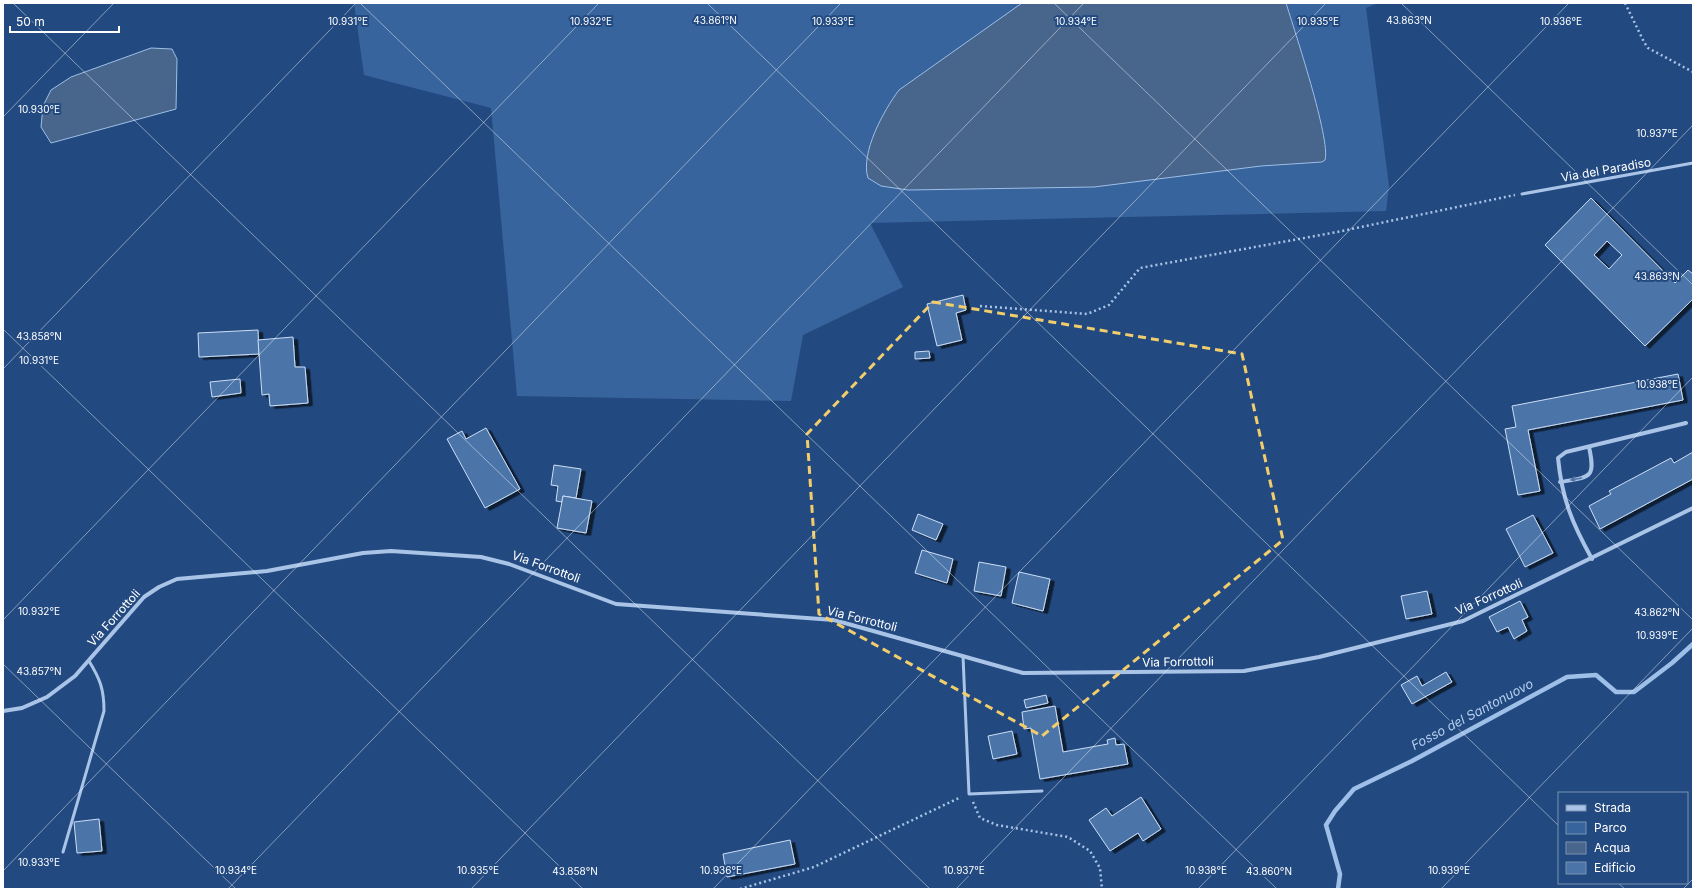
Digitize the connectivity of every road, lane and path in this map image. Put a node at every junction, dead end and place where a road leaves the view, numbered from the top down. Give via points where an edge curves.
1 (1625, 3) edge
2 (1693, 72) edge
3 (1693, 163) edge
4 (1522, 194) joint
5 (980, 306) dead end
6 (1686, 423) dead end
7 (1589, 447) junction
8 (1560, 482) junction
9 (1693, 508) edge
10 (1592, 559) junction
11 (963, 656) junction
12 (89, 661) junction
13 (3, 711) edge
14 (1042, 792) dead end
15 (969, 794) junction
16 (63, 852) dead end
17 (740, 889) edge
18 (1102, 889) edge

1 - 2 path via 1648,48
3 - 4 lane, Via del Paradiso
4 - 5 path via 1140,268 1109,305 1087,314
6 - 7 street
7 - 8 street via 1566,452 1558,458
7 -> 8 street via 1593,466 1589,475
8 - 10 street via 1566,507
9 - 10 street, Via Forrottoli
10 - 11 street, Via Forrottoli via 1463,621 1319,657 1244,671 1023,673
11 - 12 street, Via Forrottoli via 834,620 616,604 509,564 481,557 391,551 340,556 267,570 176,579 144,597
11 - 15 lane
12 - 13 street, Via Forrottoli via 75,676 47,697 22,708
12 - 16 lane via 99,677 104,693 104,711
14 - 15 lane
15 - 17 path via 814,867
15 - 18 path via 980,818 997,825 1068,837 1090,851 1100,868

